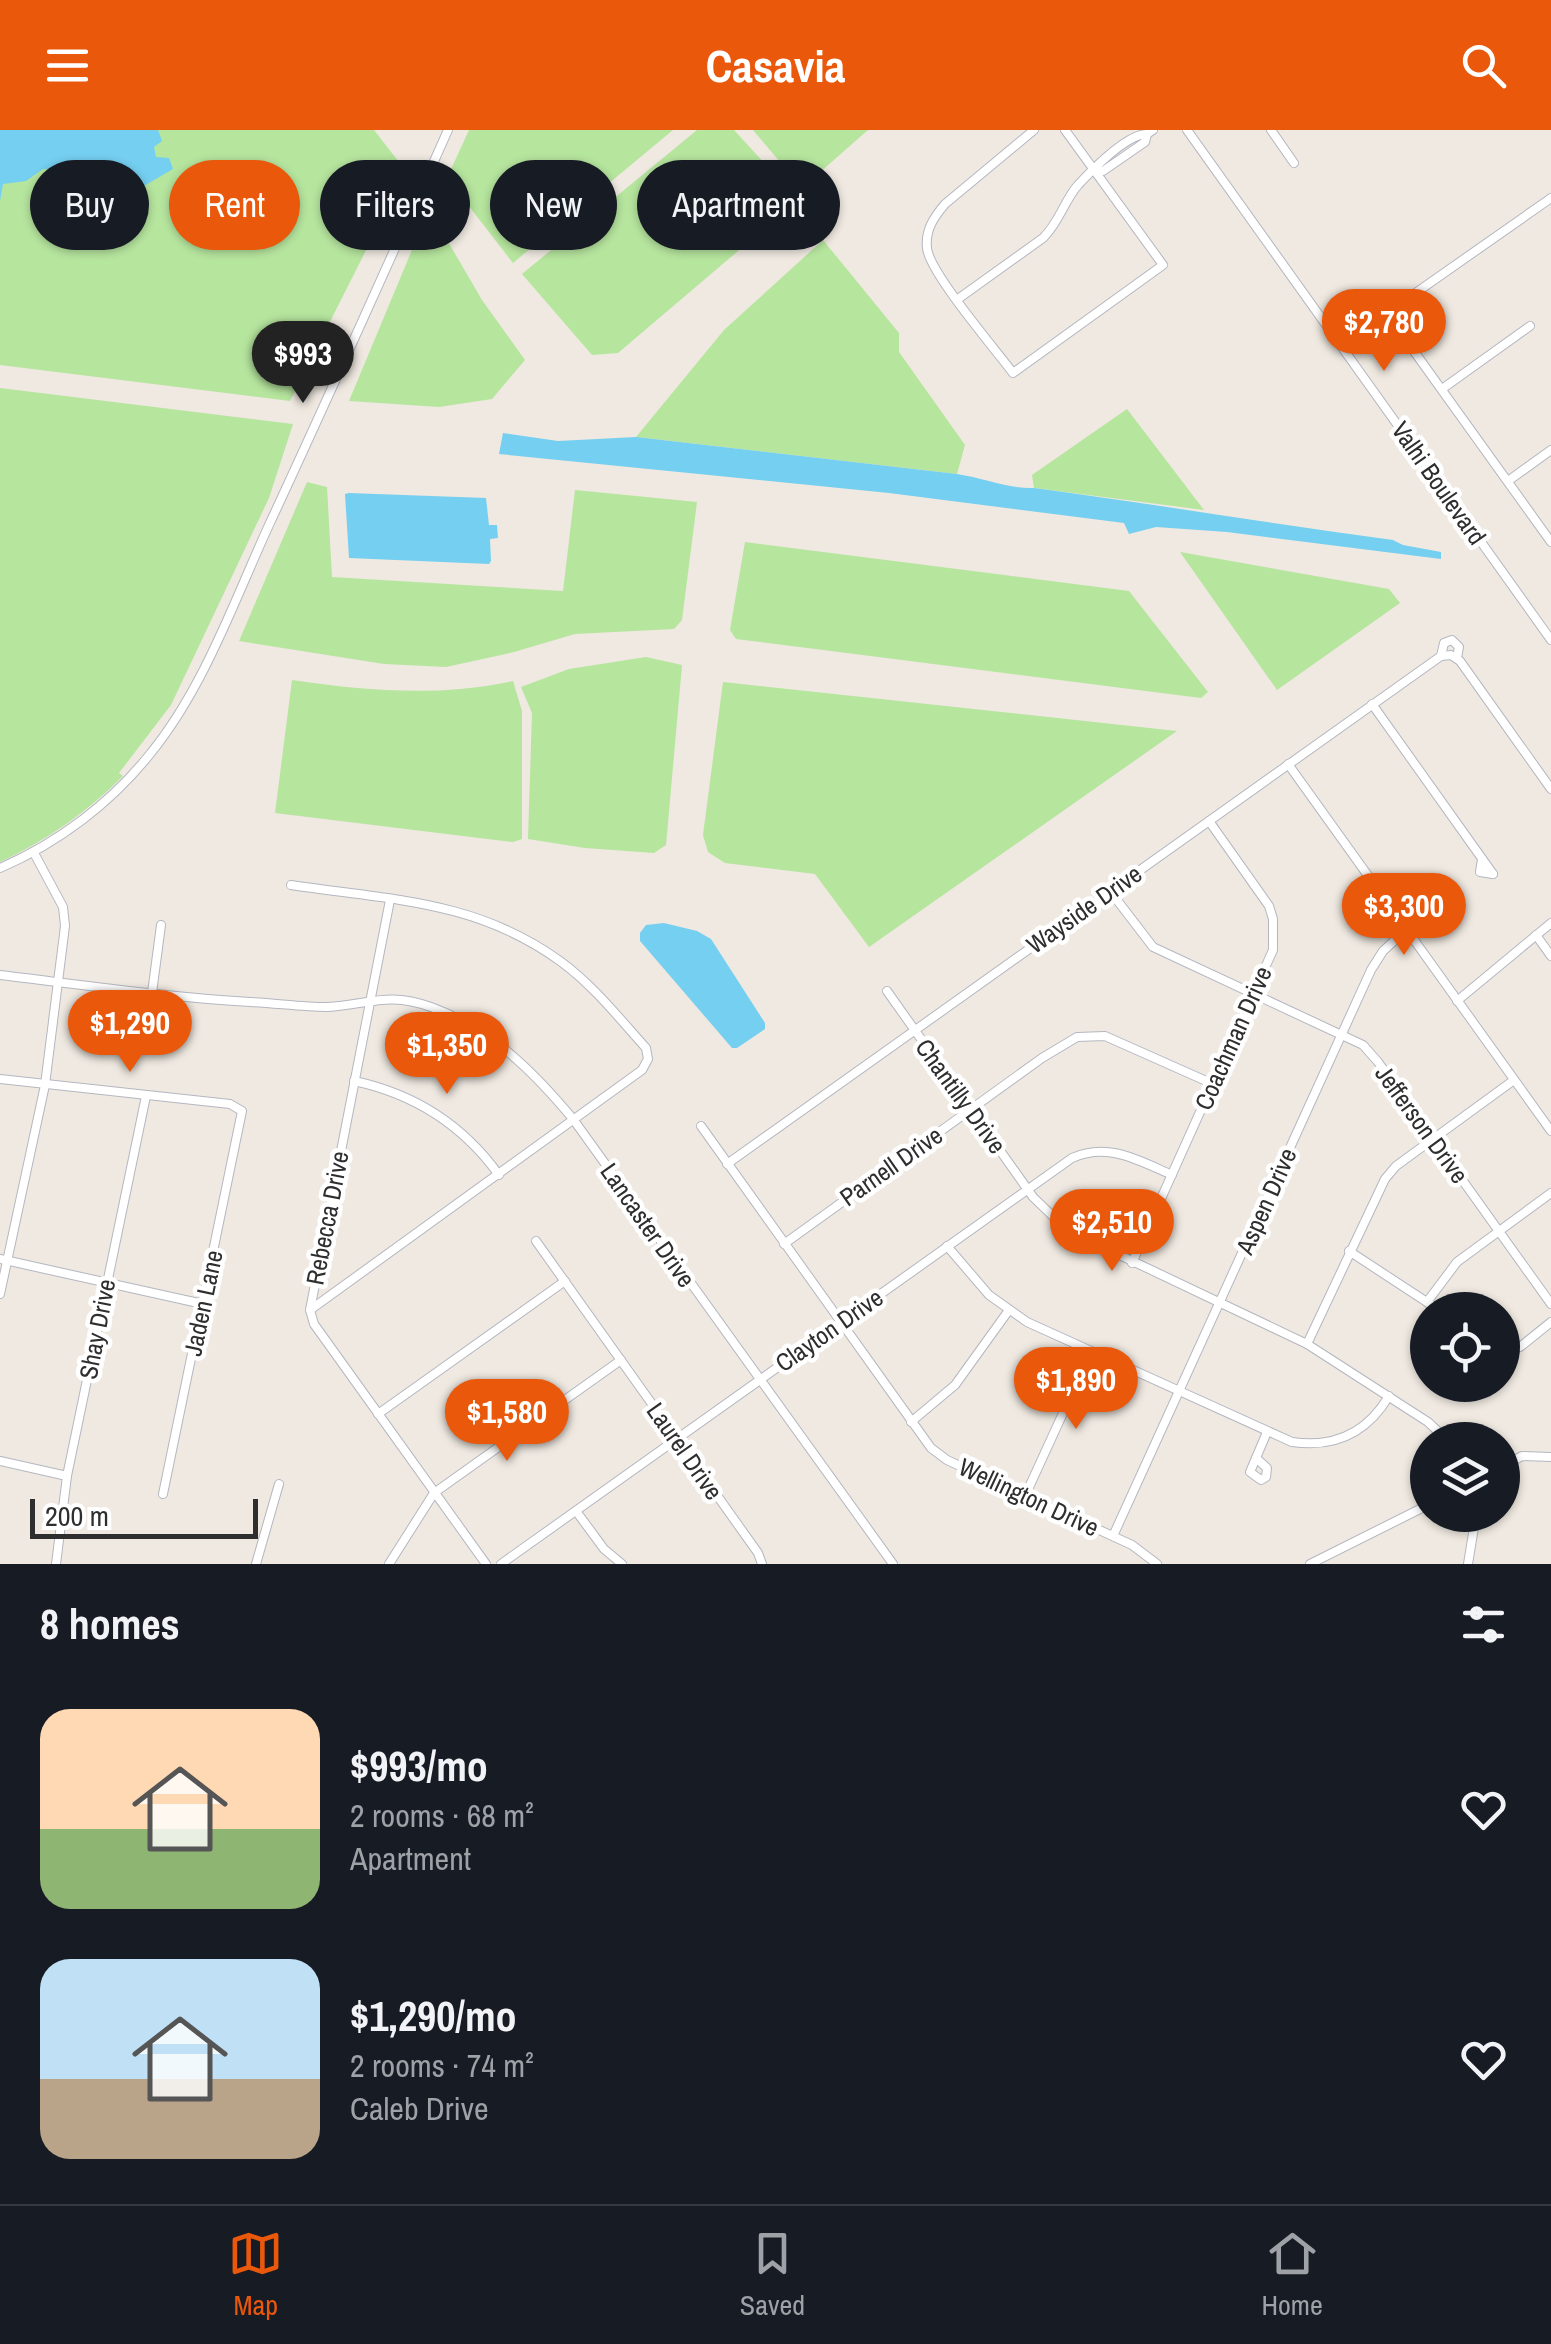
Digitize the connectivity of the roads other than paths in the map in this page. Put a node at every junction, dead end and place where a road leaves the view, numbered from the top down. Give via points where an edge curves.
1 (448, 130) edge
2 (1034, 130) edge
3 (1065, 130) edge
4 (1187, 130) edge
5 (1271, 130) edge
6 (1150, 132) edge
7 (1294, 164) dead end
8 (1094, 171) junction
9 (1551, 198) edge
10 (958, 299) junction
11 (1530, 326) dead end
12 (1442, 389) junction
13 (1551, 450) edge
14 (1508, 481) junction
15 (1551, 542) edge
16 (1551, 640) edge
17 (1441, 656) junction
18 (1457, 658) junction
19 (1372, 704) junction
20 (1288, 764) junction
21 (1551, 789) edge
22 (1208, 820) junction
23 (34, 853) junction
24 (0, 868) edge
25 (1492, 874) dead end
26 (291, 886) dead end
27 (1110, 891) junction
28 (390, 900) junction
29 (1551, 923) edge
30 (161, 925) dead end
31 (1406, 929) junction
32 (1536, 935) junction
33 (1551, 956) edge
34 (0, 975) edge
35 (58, 982) junction
36 (887, 991) dead end
37 (152, 993) junction
38 (1254, 994) junction
39 (369, 998) junction
40 (1458, 1000) junction
41 (914, 1030) junction
42 (1342, 1034) junction
43 (0, 1080) edge
44 (1514, 1080) junction
45 (354, 1081) junction
46 (45, 1084) junction
47 (1213, 1084) junction
48 (146, 1096) junction
49 (970, 1110) junction
50 (573, 1119) junction
51 (700, 1126) dead end
52 (1551, 1131) edge
53 (1433, 1138) junction
54 (727, 1164) junction
55 (1172, 1174) junction
56 (499, 1175) junction
57 (1027, 1189) junction
58 (1551, 1193) edge
59 (1499, 1230) junction
60 (536, 1241) dead end
61 (784, 1244) junction
62 (947, 1246) junction
63 (1350, 1251) junction
64 (4, 1260) edge
65 (1132, 1263) junction
66 (565, 1281) junction
67 (106, 1282) junction
68 (1412, 1292) edge
69 (1434, 1292) edge
70 (0, 1294) edge
71 (1220, 1303) junction
72 (203, 1304) junction
73 (1551, 1304) edge
74 (310, 1310) junction
75 (1009, 1310) junction
76 (840, 1322) junction
77 (1551, 1322) edge
78 (1308, 1344) junction
79 (1520, 1347) edge
80 (1091, 1352) junction
81 (621, 1360) junction
82 (758, 1380) junction
83 (1179, 1392) junction
84 (1389, 1396) junction
85 (378, 1414) junction
86 (911, 1422) junction
87 (1428, 1422) edge
88 (1267, 1432) junction
89 (677, 1439) junction
90 (1520, 1457) edge
91 (1551, 1457) edge
92 (1256, 1458) dead end
93 (0, 1460) edge
94 (67, 1476) junction
95 (279, 1484) dead end
96 (434, 1493) junction
97 (163, 1494) dead end
98 (1026, 1496) junction
99 (576, 1511) junction
100 (1410, 1514) edge
101 (1473, 1532) edge
102 (1113, 1536) junction
103 (56, 1564) edge
104 (256, 1564) edge
105 (389, 1564) edge
106 (486, 1564) edge
107 (501, 1564) edge
108 (622, 1564) edge
109 (762, 1564) edge
110 (892, 1564) edge
111 (1157, 1564) edge
112 (1310, 1564) edge
113 (1468, 1564) edge

1 - 23 street via 202,671 152,752 119,788
2 - 10 street via 933,218 930,262
3 - 8 street
4 - 16 street, Valhi Boulevard
5 - 7 street
6 - 8 street via 1145,142
8 - 10 street via 1076,188 1056,226
8 - 10 street via 1163,265 1013,373
9 - 12 street via 1392,314
11 - 12 street
12 - 14 street
13 - 14 street
14 - 15 street
17 - 18 street
17 - 18 street via 1444,642 1452,640
17 - 19 street, Wayside Drive
18 - 21 street
19 - 20 street, Wayside Drive
19 - 25 street
20 - 22 street, Wayside Drive
20 - 31 street
22 - 27 street, Wayside Drive
22 - 38 street, Coachman Drive via 1273,919 1273,950
23 - 24 street
23 - 35 street via 65,916
26 - 28 street
27 - 38 street, Jefferson Drive via 1153,947
27 - 41 street, Wayside Drive
28 - 39 street, Rebecca Drive
28 - 50 street via 456,909 502,926 560,961 646,1048 642,1070
29 - 32 street
30 - 37 street
31 - 40 street
31 - 42 street, Aspen Drive via 1383,950
32 - 33 street
32 - 40 street
34 - 35 street, Lancaster Drive
35 - 37 street, Lancaster Drive
35 - 46 street
36 - 41 street, Chantilly Drive
37 - 39 street, Lancaster Drive via 328,1006
38 - 42 street, Jefferson Drive
38 - 47 street, Coachman Drive
39 - 45 street, Rebecca Drive
39 - 50 street, Lancaster Drive via 400,998 466,1022 510,1052
40 - 44 street
41 - 49 street, Chantilly Drive
41 - 54 street, Wayside Drive
42 - 53 street, Jefferson Drive via 1378,1062
42 - 71 street, Aspen Drive
43 - 46 street
44 - 52 street
44 - 53 street
45 - 56 street via 432,1110
45 - 74 street, Rebecca Drive
46 - 48 street
46 - 64 street
47 - 49 street, Parnell Drive via 1088,1034
47 - 55 street, Coachman Drive
48 - 67 street, Shay Drive
48 - 72 street, Jaden Lane via 230,1104 242,1111
49 - 57 street, Chantilly Drive
49 - 61 street, Parnell Drive
50 - 56 street
50 - 82 street, Lancaster Drive
51 - 54 street, Wellington Drive
53 - 59 street, Jefferson Drive
53 - 63 street via 1385,1179
54 - 61 street, Wellington Drive
55 - 57 street, Clayton Drive via 1097,1150 1072,1158
55 - 65 street, Coachman Drive
56 - 74 street
57 - 62 street, Clayton Drive
57 - 65 street, Chantilly Drive via 1067,1230
58 - 59 street
59 - 69 street via 1457,1262
59 - 73 street, Jefferson Drive
60 - 66 street, Laurel Drive
61 - 76 street, Wellington Drive
62 - 75 street
62 - 76 street, Clayton Drive
63 - 68 street
63 - 78 street
64 - 67 street
64 - 70 street
65 - 71 street, Chantilly Drive
66 - 81 street, Laurel Drive
66 - 85 street
67 - 72 street
67 - 94 street, Shay Drive
71 - 78 street, Chantilly Drive
71 - 83 street, Aspen Drive
72 - 97 street, Jaden Lane
74 - 85 street, Rebecca Drive
75 - 80 street
75 - 86 street via 955,1385
76 - 82 street, Clayton Drive
76 - 86 street, Wellington Drive
77 - 79 street
78 - 84 street, Chantilly Drive
80 - 83 street
80 - 98 street
81 - 89 street, Laurel Drive
81 - 96 street
82 - 89 street, Clayton Drive
82 - 110 street, Lancaster Drive
83 - 88 street
83 - 102 street, Aspen Drive
84 - 87 street, Chantilly Drive
84 - 88 street via 1366,1426 1342,1438 1309,1444
85 - 96 street, Rebecca Drive
86 - 98 street, Wellington Drive via 947,1460
88 - 92 street
89 - 99 street, Clayton Drive
89 - 109 street, Laurel Drive
90 - 91 street
93 - 94 street
94 - 103 street, Shay Drive
95 - 104 street
96 - 105 street
96 - 106 street, Rebecca Drive
98 - 102 street, Wellington Drive
99 - 107 street, Clayton Drive
99 - 108 street
100 - 112 street
101 - 113 street
102 - 111 street, Wellington Drive

